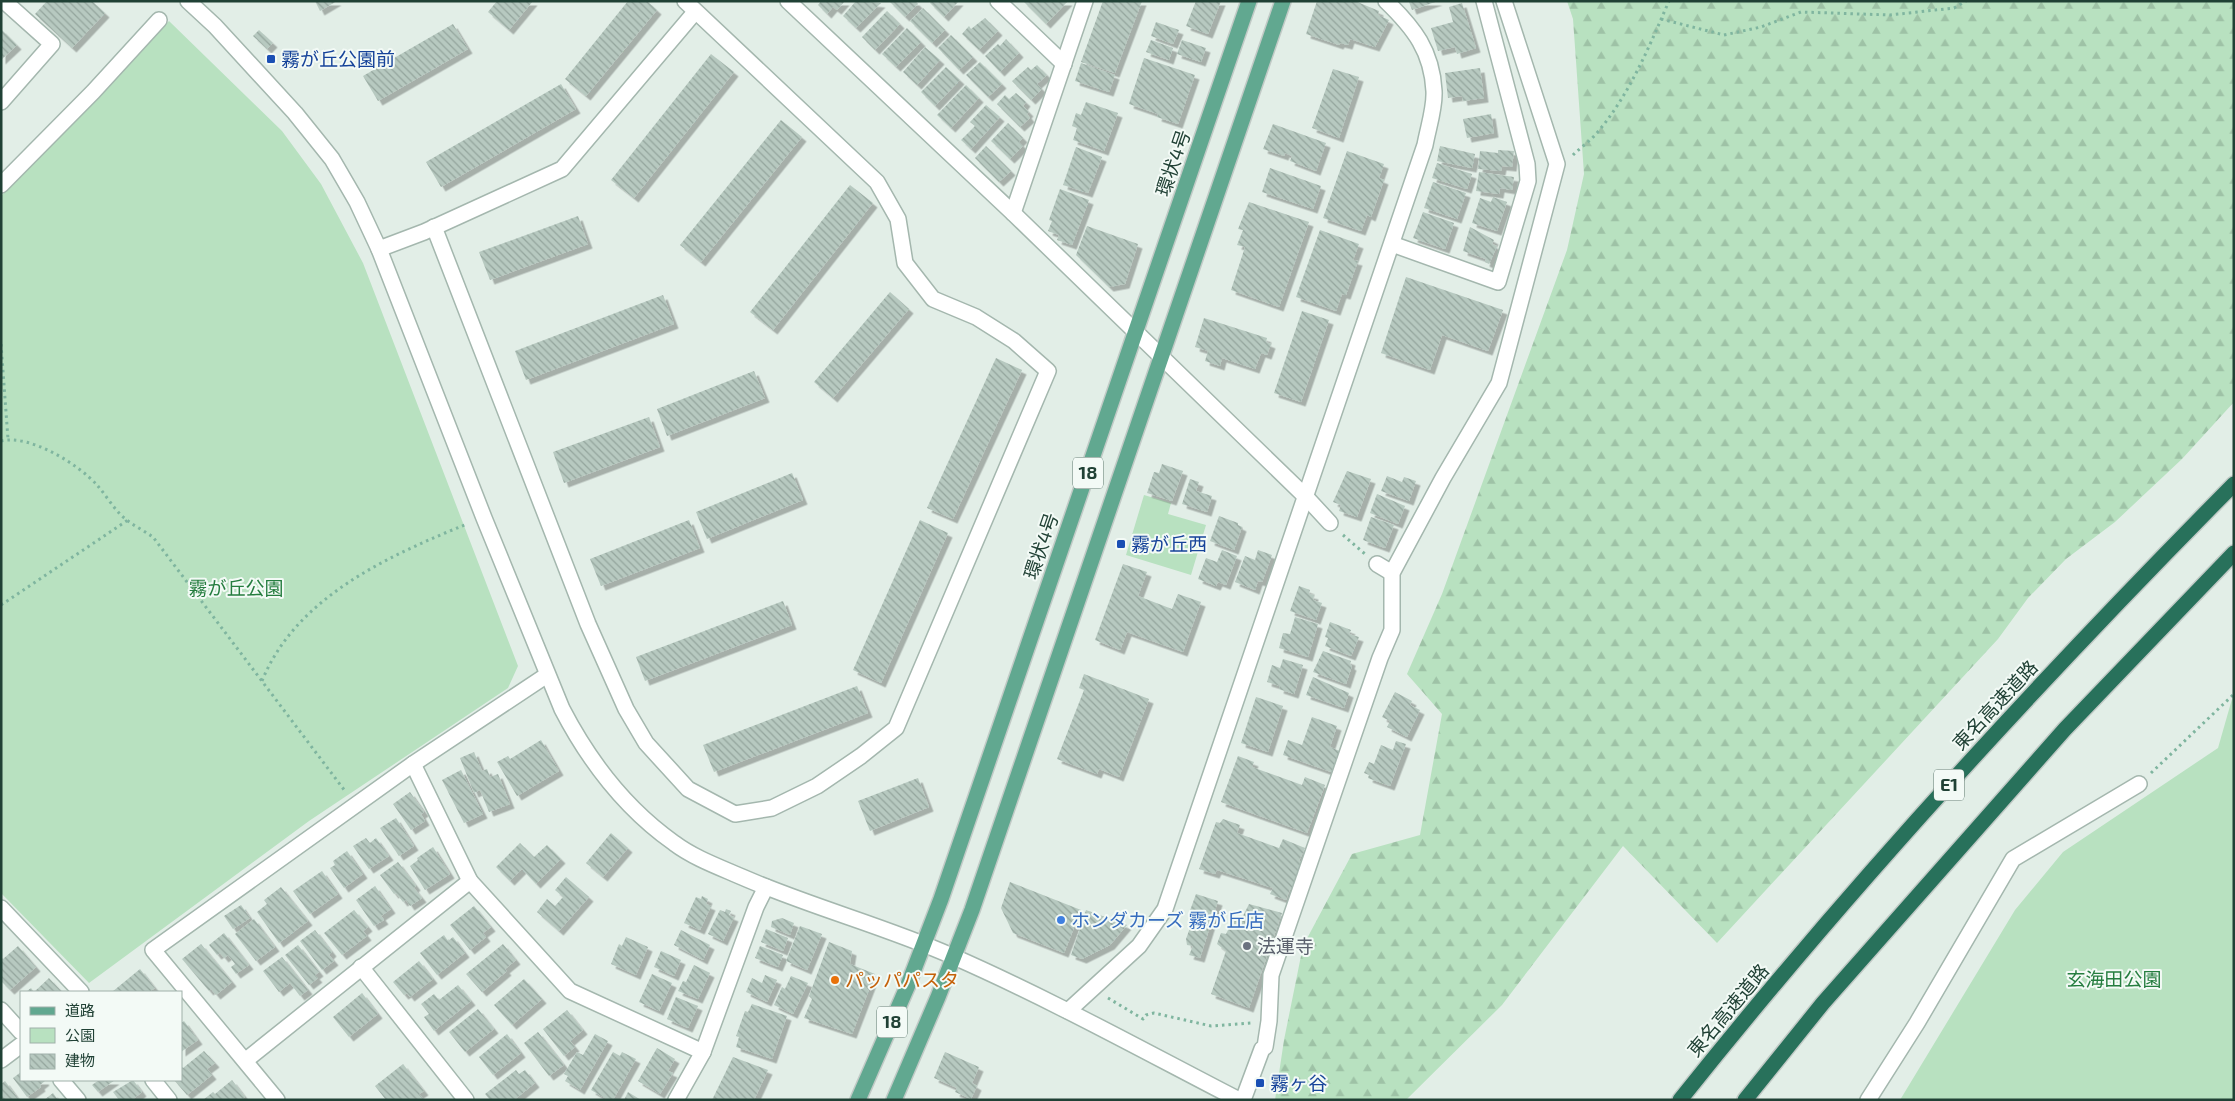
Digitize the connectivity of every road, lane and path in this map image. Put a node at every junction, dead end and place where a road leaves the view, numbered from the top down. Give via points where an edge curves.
1 (4, 1) edge
2 (188, 1) edge
3 (788, 1) edge
4 (998, 1) edge
5 (1085, 1) edge
6 (1249, 1) edge
7 (1283, 1) edge
8 (1386, 1) edge
9 (1484, 1) edge
10 (1504, 1) edge
11 (1669, 1) edge
12 (1966, 1) edge
13 (690, 7) edge
14 (158, 20) dead end
15 (1661, 20) junction
16 (1064, 64) junction
17 (1, 102) edge
18 (1557, 164) junction
19 (1, 185) edge
20 (1013, 213) junction
21 (434, 227) junction
22 (1392, 244) junction
23 (379, 250) junction
24 (1136, 333) junction
25 (1, 344) edge
26 (1162, 358) junction
27 (8, 439) junction
28 (1, 441) edge
29 (2234, 484) edge
30 (1306, 497) junction
31 (128, 520) junction
32 (1330, 523) joint
33 (467, 524) dead end
34 (2234, 553) edge
35 (1376, 564) joint
36 (1392, 573) junction
37 (1, 605) edge
38 (547, 675) junction
39 (262, 681) junction
40 (2234, 694) edge
41 (413, 764) junction
42 (2139, 784) joint
43 (356, 805) junction
44 (470, 881) junction
45 (766, 887) junction
46 (1, 908) edge
47 (924, 944) junction
48 (954, 957) junction
49 (361, 967) junction
50 (1092, 988) junction
51 (80, 991) edge
52 (1, 1010) edge
53 (1068, 1011) junction
54 (1258, 1022) dead end
55 (20, 1031) edge
56 (20, 1046) edge
57 (703, 1052) junction
58 (1, 1060) edge
59 (246, 1060) junction
60 (63, 1081) edge
61 (154, 1081) edge
62 (78, 1100) edge
63 (169, 1100) edge
64 (277, 1100) edge
65 (466, 1100) edge
66 (676, 1100) edge
67 (858, 1100) edge
68 (894, 1100) edge
69 (1241, 1100) edge
70 (1680, 1100) edge
71 (1745, 1100) edge
72 (1868, 1100) edge

1 - 17 street via 52,44
2 - 23 street via 288,105 332,159
3 - 20 street
4 - 16 street
5 - 16 street
6 - 24 main road, 環状4号 / 18
7 - 26 main road, 18
8 - 22 street via 1410,24 1426,51 1434,92 1425,145
9 - 22 street via 1528,164 1528,181 1498,282
10 - 18 street
11 - 15 path
12 - 15 path via 1954,8 1890,15 1801,12 1761,27 1724,35
13 - 21 street via 562,169
13 - 21 street via 877,182 898,219 905,263 932,299 976,317 1014,341 1048,371 896,728 817,786 772,808 734,814 688,789 646,743 626,709 588,624
14 - 19 street via 93,92
15 - 18 path via 1641,66 1596,134 1569,159
16 - 20 street
18 - 36 street via 1499,383
20 - 24 street
21 - 23 street
22 - 30 street
23 - 38 street
24 - 26 street
24 - 47 main road, 環状4号 / 18
25 - 27 path
26 - 30 street
26 - 48 main road, 18
27 - 28 path
27 - 31 path via 40,446 66,462 95,483
29 - 70 highway, 東名高速道路 / E1 via 1994,735 1833,916
30 - 32 street
30 - 50 street via 1166,909 1138,946
31 - 37 path
31 - 39 path via 153,537
32 - 35 path
33 - 39 path via 426,541 332,594 306,615 283,642
34 - 71 highway, E1 via 2058,736 1823,1003
35 - 36 street
36 - 69 street via 1392,630 1271,975 1265,1047
38 - 41 street
38 - 45 street via 572,730 590,757 646,821 675,844
39 - 43 path
40 - 42 path
41 - 43 street
41 - 44 street
42 - 72 street via 2013,860
43 - 59 street via 153,950
44 - 49 street
44 - 57 street via 570,991
45 - 47 street
45 - 57 street
46 - 51 street
47 - 48 street
47 - 67 main road, 環状4号 / 18
48 - 53 street
48 - 68 main road, 18
49 - 59 street
49 - 65 street
50 - 53 street
50 - 54 path via 1143,1019 1146,1014 1154,1014 1211,1026
52 - 55 street
53 - 69 street
56 - 58 street
57 - 66 street
59 - 64 street
60 - 62 street
61 - 63 street

